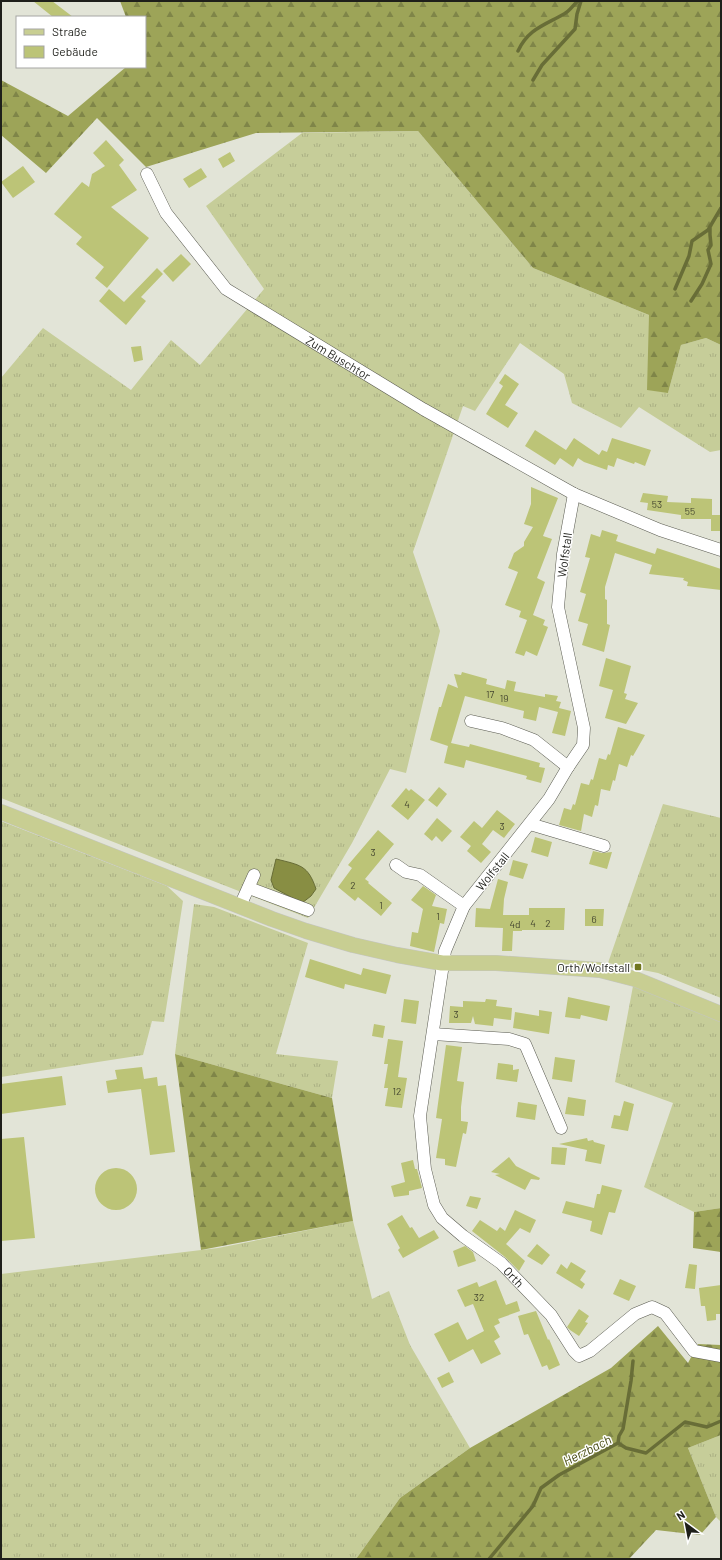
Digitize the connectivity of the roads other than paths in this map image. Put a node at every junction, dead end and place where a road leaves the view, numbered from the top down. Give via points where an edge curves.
1 (147, 174) dead end
2 (574, 494) junction
3 (721, 550) edge
4 (471, 721) dead end
5 (568, 767) junction
6 (1, 812) edge
7 (530, 824) junction
8 (604, 846) dead end
9 (396, 865) dead end
10 (254, 875) dead end
11 (249, 888) junction
12 (240, 906) junction
13 (464, 906) junction
14 (308, 910) dead end
15 (442, 963) junction
16 (721, 1014) edge
17 (433, 1034) junction
18 (561, 1128) dead end
19 (721, 1356) edge

1 - 2 street, Zum Buschtor via 166,213 226,289 423,409
2 - 3 street via 660,530
2 - 5 street, Wolfstall via 563,554 558,607 584,728 583,745
4 - 5 street via 502,728 534,740
5 - 7 street, Wolfstall
6 - 12 main road
7 - 8 street
7 - 13 street, Wolfstall
9 - 13 street via 406,872 420,875
10 - 11 street
11 - 12 street
11 - 14 street
12 - 15 main road via 306,931 353,945 397,956
13 - 15 street, Wolfstall
15 - 16 main road via 600,970 635,979
15 - 17 street, Orth
17 - 18 street via 509,1039 525,1044
17 - 19 street, Orth via 420,1116 425,1169 434,1205 442,1218 501,1263 551,1315 579,1356 590,1351 635,1314 652,1306 665,1313 694,1351

